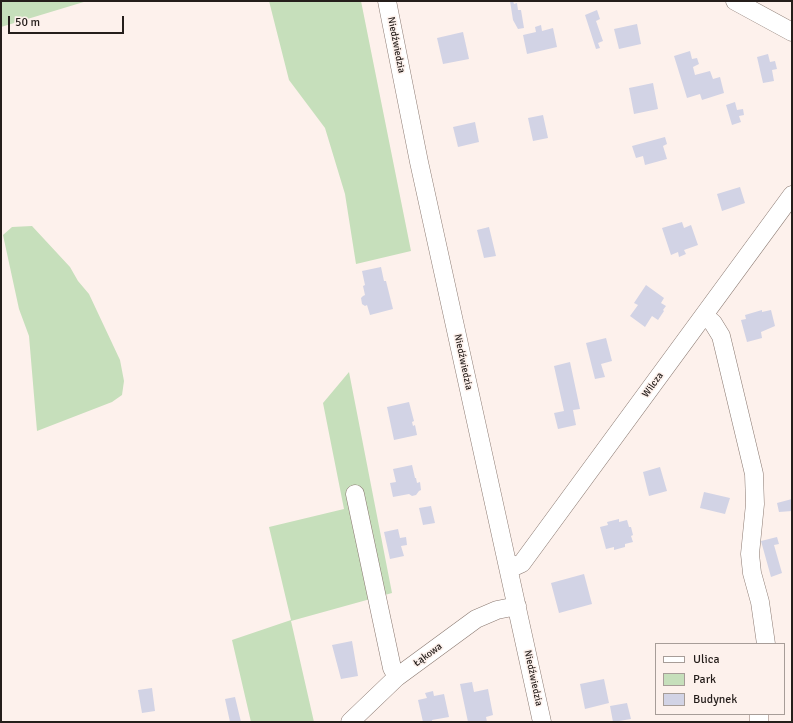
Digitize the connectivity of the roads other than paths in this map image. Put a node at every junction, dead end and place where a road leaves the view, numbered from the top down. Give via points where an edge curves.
1 (387, 1) edge
2 (735, 1) edge
3 (792, 32) edge
4 (792, 195) edge
5 (704, 315) junction
6 (355, 494) dead end
7 (509, 568) junction
8 (517, 606) junction
9 (766, 643) edge
10 (397, 677) junction
11 (350, 722) edge
12 (542, 722) edge

1 - 7 street, Niedźwiedzia via 419,162
2 - 3 street
4 - 5 street, Wilcza
5 - 7 street, Wilcza via 522,564
5 - 9 street via 721,336 754,474 755,504 750,554
6 - 10 street via 392,668
7 - 8 street, Niedźwiedzia
8 - 10 street, Łąkowa via 497,610 476,619
8 - 12 street, Niedźwiedzia
10 - 11 street, Łąkowa

